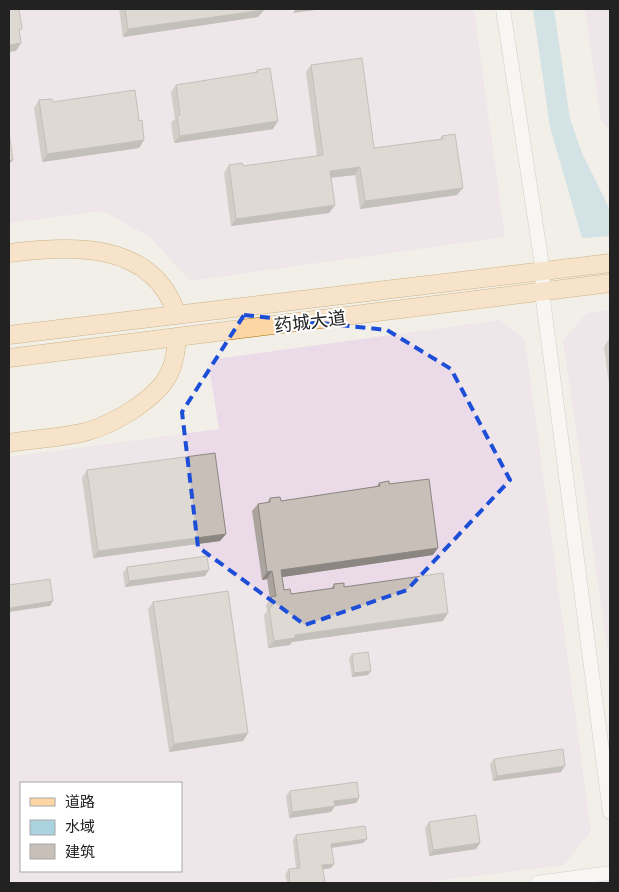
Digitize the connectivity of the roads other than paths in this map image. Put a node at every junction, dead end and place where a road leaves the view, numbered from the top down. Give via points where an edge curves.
1 (503, 9) edge
2 (9, 253) edge
3 (610, 263) edge
4 (543, 272) junction
5 (610, 283) edge
6 (542, 292) junction
7 (177, 315) junction
8 (9, 335) edge
9 (177, 337) junction
10 (9, 358) edge
11 (9, 443) edge
12 (610, 812) edge
13 (610, 873) edge
14 (537, 883) edge

1 - 4 street
2 - 7 main road via 70,248 104,251 126,259 161,283 172,299
3 - 4 main road, 药城大道
4 - 6 street
4 - 7 main road, 药城大道
5 - 6 main road, 药城大道
6 - 9 main road, 药城大道
6 - 12 street
7 - 8 main road, 药城大道
9 - 10 main road, 药城大道
9 - 11 main road via 175,358 168,376 147,400 116,421 85,432
13 - 14 street

